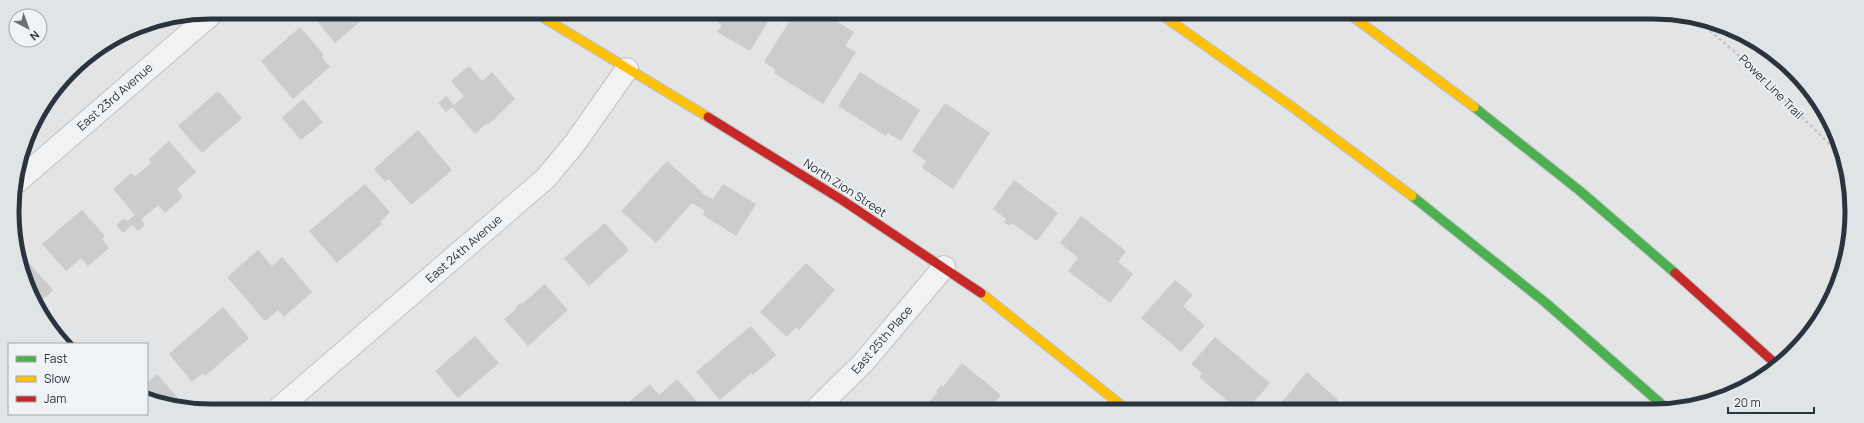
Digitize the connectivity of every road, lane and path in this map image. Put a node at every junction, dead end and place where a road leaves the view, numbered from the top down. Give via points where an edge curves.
1 (206, 19) edge
2 (545, 19) edge
3 (1168, 19) edge
4 (1356, 19) edge
5 (1704, 26) edge
6 (627, 69) junction
7 (1834, 149) edge
8 (22, 177) edge
9 (944, 267) junction
10 (1773, 361) edge
11 (284, 404) edge
12 (821, 404) edge
13 (1120, 404) edge
14 (1661, 404) edge

1 - 8 street, East 23rd Avenue
2 - 6 main road, North Zion Street
3 - 14 main road via 1291,106 1453,227 1588,338
4 - 10 main road via 1461,96 1551,167
5 - 7 path, Power Line Trail via 1736,53
6 - 9 main road, North Zion Street via 776,158
6 - 11 street, East 24th Avenue via 575,143 546,178
9 - 12 street, East 25th Place via 863,363
9 - 13 main road, North Zion Street

